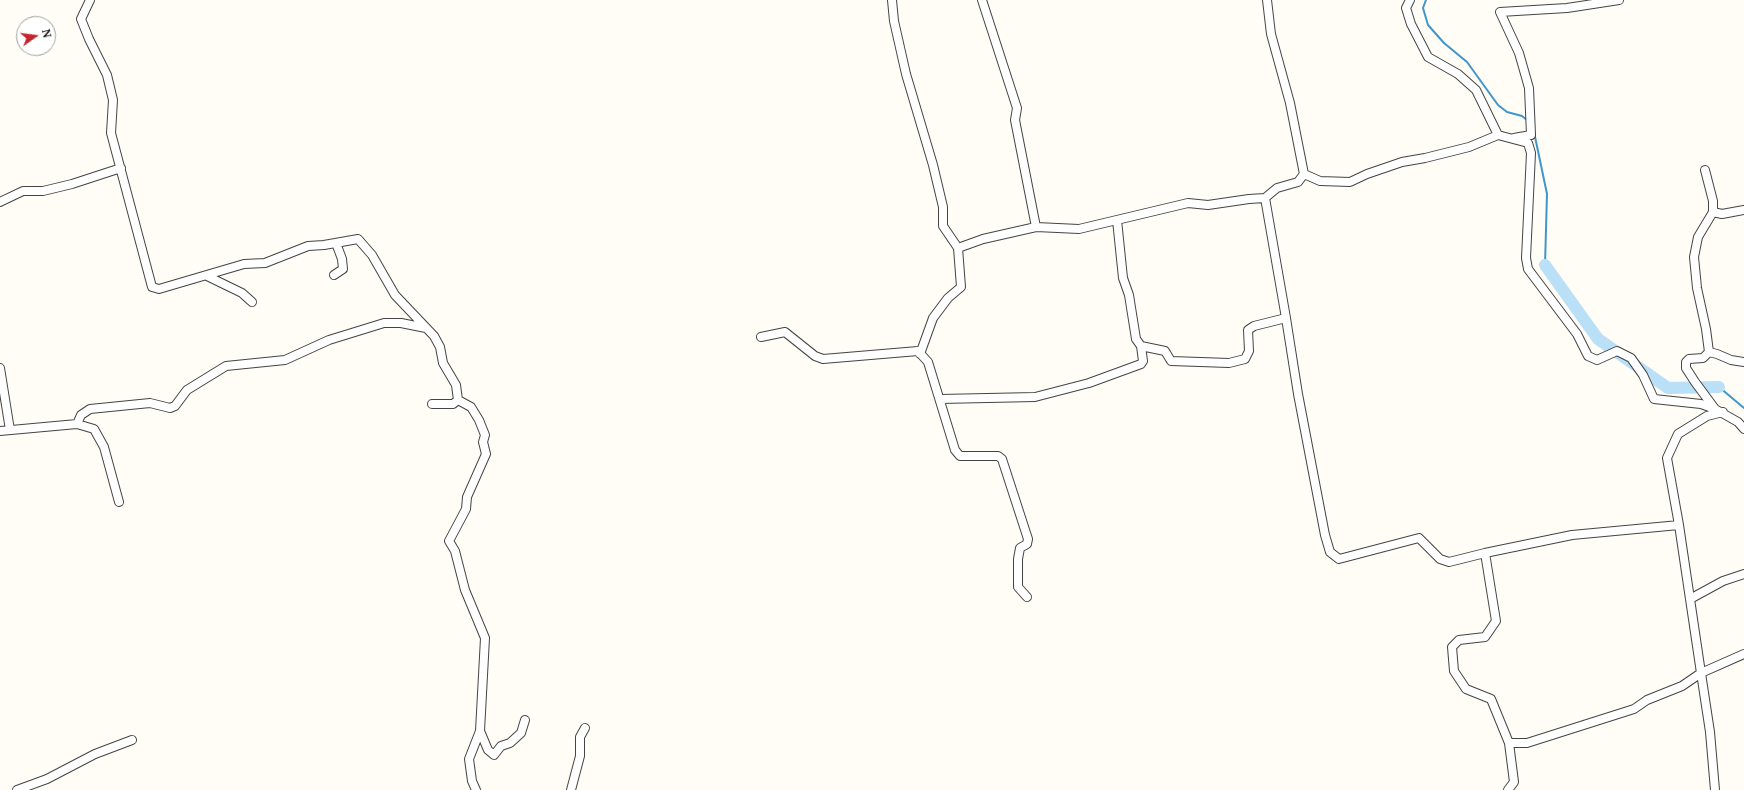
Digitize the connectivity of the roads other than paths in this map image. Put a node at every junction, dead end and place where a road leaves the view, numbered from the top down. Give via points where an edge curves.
1 (90, 0) edge
2 (892, 0) edge
3 (982, 0) edge
4 (1268, 0) edge
5 (1410, 0) edge
6 (1619, 0) edge
7 (1498, 135) junction
8 (1512, 139) junction
9 (121, 168) junction
10 (1705, 170) dead end
11 (1304, 174) junction
12 (1265, 198) junction
13 (0, 202) edge
14 (1744, 210) edge
15 (1713, 212) junction
16 (1117, 220) junction
17 (1036, 227) junction
18 (336, 243) junction
19 (958, 248) junction
20 (334, 275) dead end
21 (207, 276) junction
22 (252, 302) dead end
23 (1286, 318) junction
24 (426, 328) junction
25 (761, 337) dead end
26 (1141, 346) junction
27 (1709, 352) junction
28 (920, 354) junction
29 (1744, 362) edge
30 (0, 368) edge
31 (940, 399) junction
32 (458, 400) junction
33 (432, 404) dead end
34 (1715, 408) junction
35 (1723, 412) junction
36 (77, 424) junction
37 (1744, 429) edge
38 (10, 430) junction
39 (0, 431) edge
40 (119, 502) dead end
41 (1679, 525) junction
42 (1485, 553) junction
43 (1744, 574) edge
44 (1027, 597) dead end
45 (1690, 600) junction
46 (1744, 654) edge
47 (1701, 673) junction
48 (525, 720) dead end
49 (585, 728) dead end
50 (480, 732) junction
51 (132, 740) dead end
52 (1509, 743) junction
53 (17, 790) edge
54 (476, 790) edge
55 (571, 790) edge
56 (1508, 790) edge
57 (1715, 790) edge

1 - 9 street via 81,19 107,75 112,100 111,133
2 - 19 street via 906,74 943,207 943,226
3 - 17 street via 1017,108 1015,120
4 - 11 street via 1271,34 1290,103
5 - 7 street via 1406,8 1411,24 1428,57 1458,74 1476,90
6 - 8 street via 1567,8 1500,12 1519,54 1529,88 1531,135
7 - 8 street
7 - 11 street via 1470,147 1402,162 1350,182 1320,181
8 - 34 street via 1528,143 1531,153 1526,258 1528,269 1577,334 1588,356 1597,360 1617,352 1631,358 1643,375 1654,399
9 - 13 street via 43,191 23,191
9 - 21 street via 152,287 159,289
10 - 15 street via 1713,201
11 - 12 street via 1298,182 1277,188
12 - 16 street via 1208,205 1188,202
12 - 23 street
14 - 15 street via 1722,214
15 - 27 street via 1698,237 1694,257
16 - 17 street via 1079,228
16 - 26 street via 1123,278 1129,295 1136,339
17 - 19 street via 983,239
18 - 20 street via 343,269
18 - 21 street via 308,246 265,263 244,264
18 - 24 street via 358,239 372,255 395,295
19 - 28 street via 961,287 948,298 933,318
21 - 22 street via 242,293
23 - 26 street via 1254,326 1248,330 1249,351 1245,359 1229,363 1171,361 1165,351
23 - 42 street via 1318,506 1330,552 1339,559 1418,538 1440,559 1449,562
24 - 32 street via 440,347 443,363 456,385
24 - 36 street via 401,323 384,323 329,340 285,360 226,366 187,390 175,406 170,408 150,403 90,409 81,415
25 - 28 street via 785,332 815,356 823,359 918,351
26 - 31 street via 1141,364 1089,383 1035,397
27 - 29 street
27 - 34 street via 1703,358 1689,359 1686,368
28 - 31 street via 928,362
30 - 38 street
31 - 44 street via 955,450 960,456 998,456 1002,459 1028,539 1027,544 1020,548 1018,559 1018,587
32 - 33 street via 453,404
32 - 50 street via 471,407 485,435 483,442 486,454 467,497 466,509 448,542 455,551 465,590 484,638
34 - 35 street
35 - 37 street
35 - 41 street via 1707,416 1678,434 1667,458
36 - 38 street
36 - 40 street via 94,429 104,448
38 - 39 street
41 - 42 street via 1572,535
41 - 45 street
42 - 52 street via 1496,621 1485,637 1459,640 1452,647 1454,671 1466,689 1491,699
43 - 45 street via 1723,581
45 - 47 street
46 - 47 street
47 - 52 street via 1682,686 1647,700 1634,709 1527,743
47 - 57 street
48 - 50 street via 521,732 510,743 501,746 494,755 488,750
49 - 55 street via 580,737 580,756
50 - 54 street via 469,759
51 - 53 street via 94,754 47,779
52 - 56 street via 1514,782

